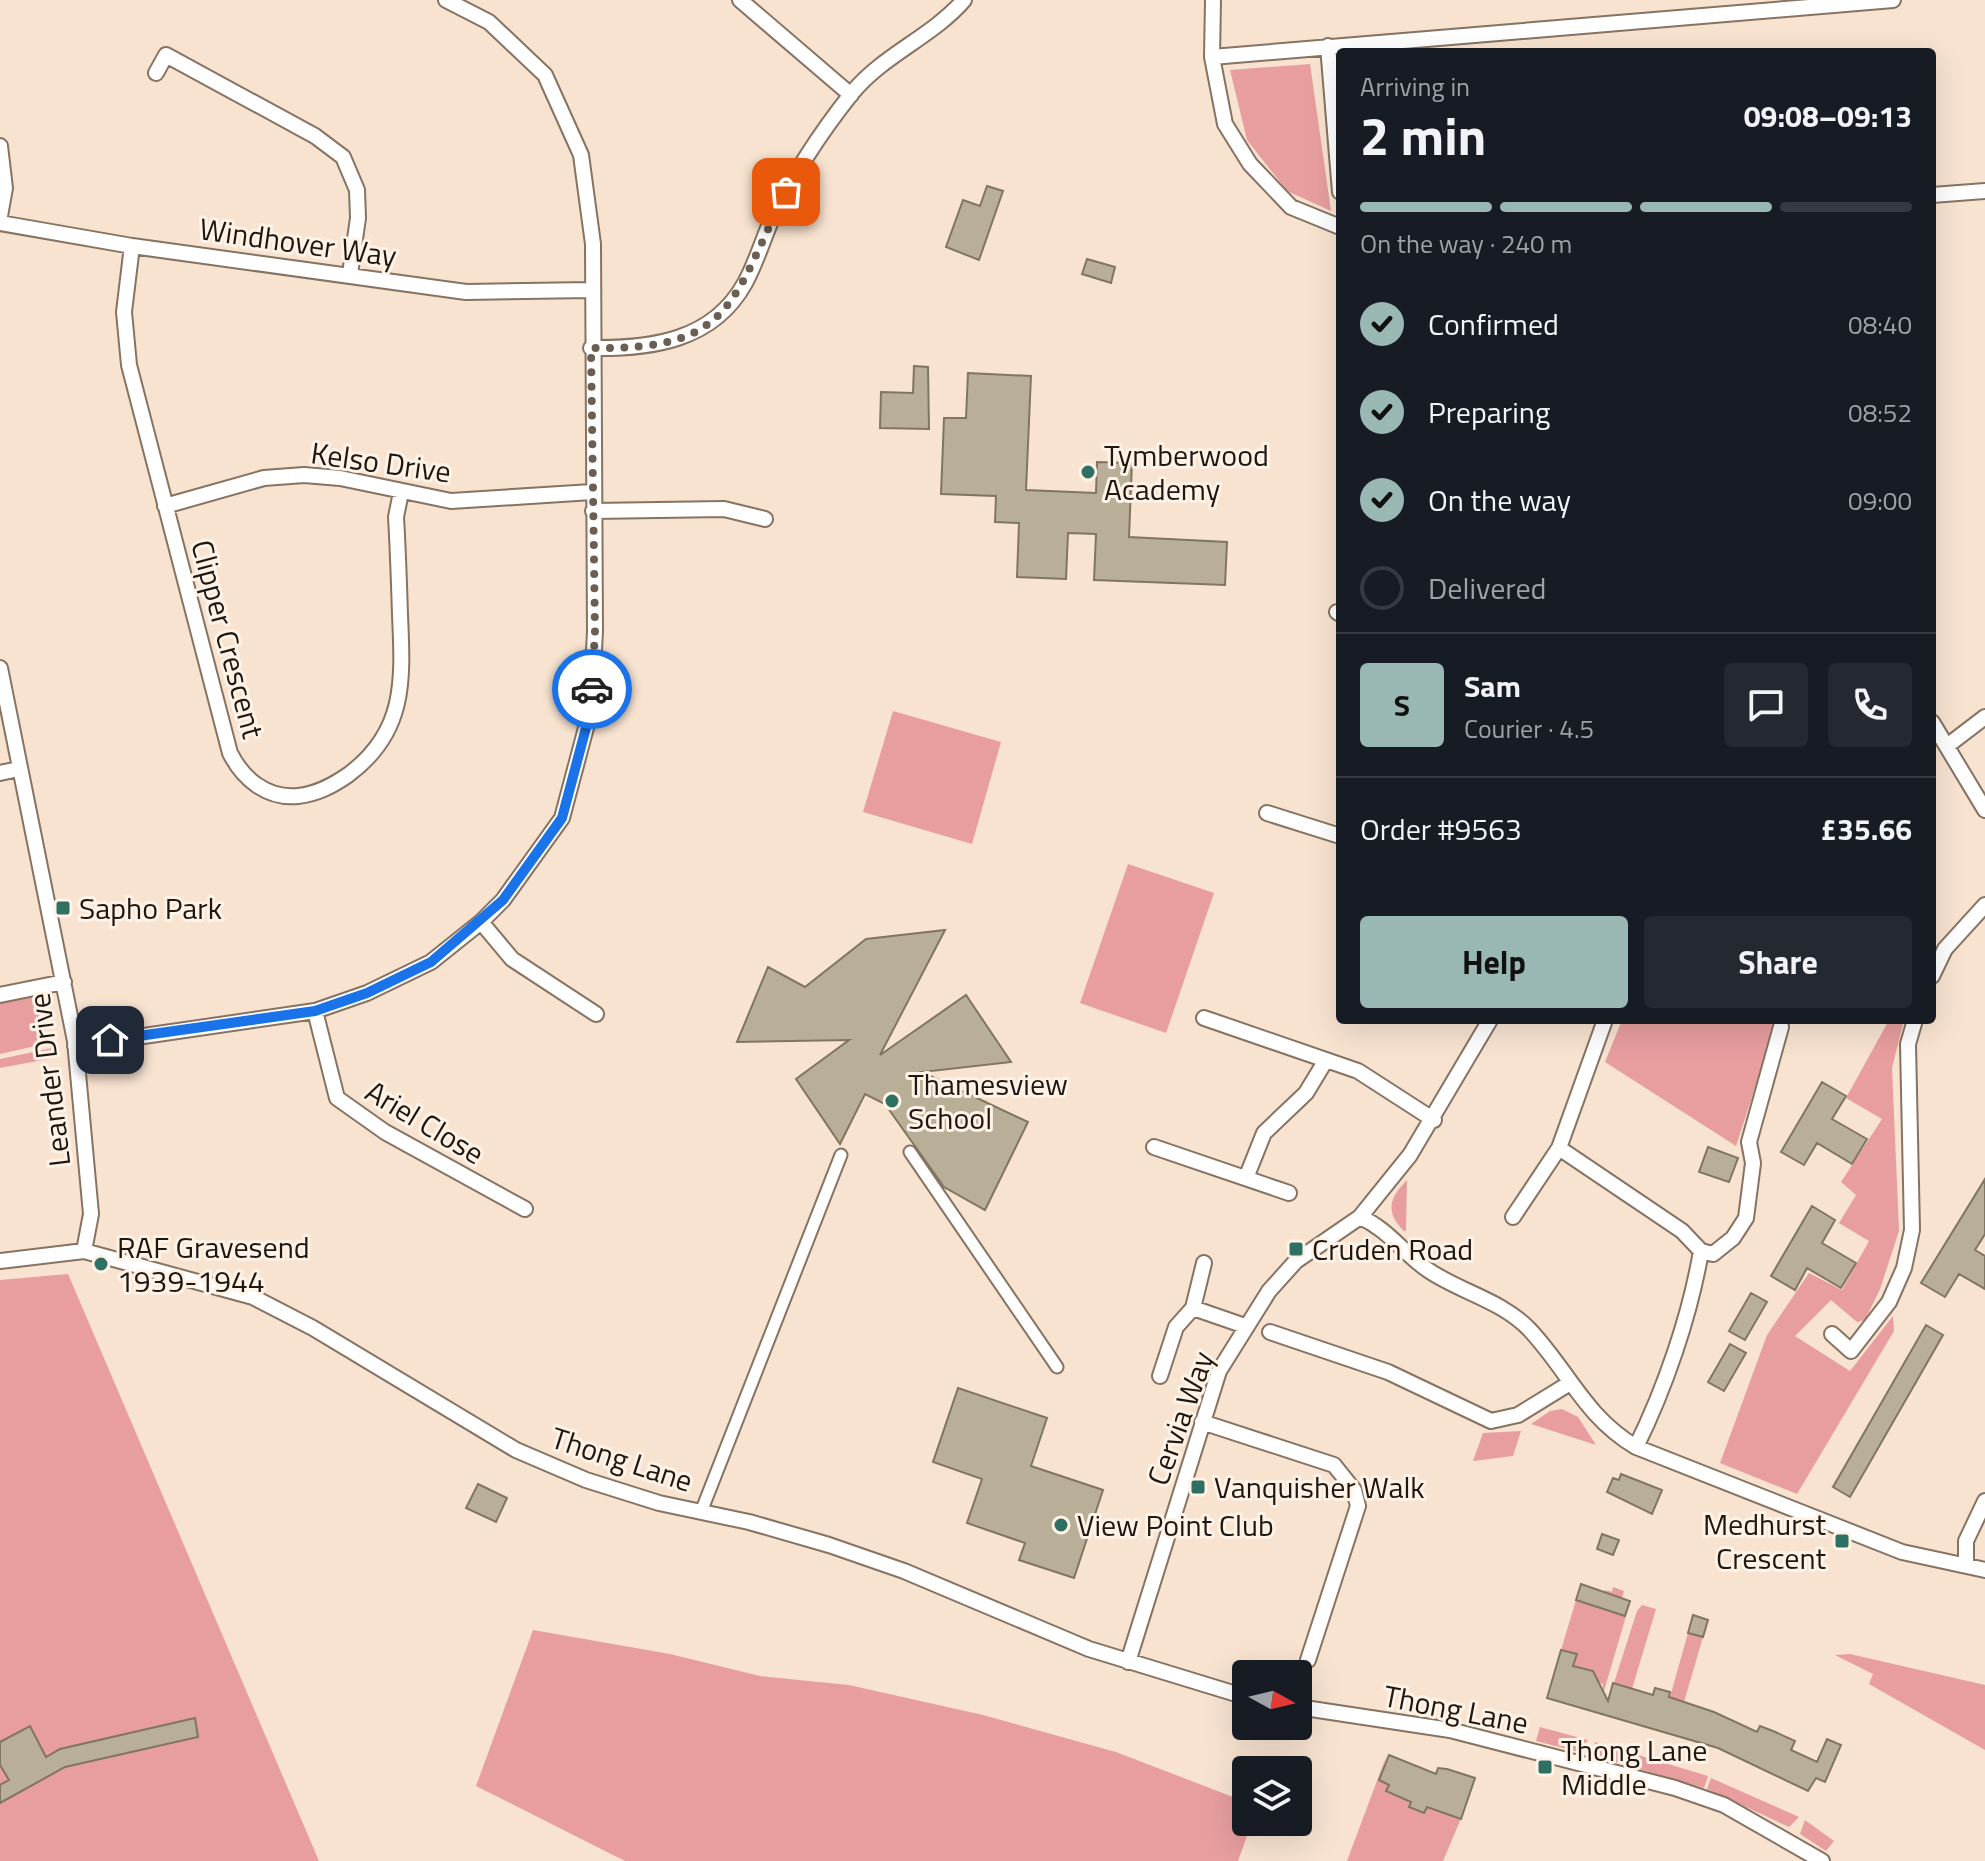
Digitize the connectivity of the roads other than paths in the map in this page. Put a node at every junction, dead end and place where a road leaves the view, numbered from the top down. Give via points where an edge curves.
1 (446, 0) edge
2 (740, 0) edge
3 (964, 0) edge
4 (1213, 0) edge
5 (1893, 0) edge
6 (1328, 46) junction
7 (1212, 57) junction
8 (156, 73) dead end
9 (851, 95) junction
10 (1336, 143) edge
11 (0, 146) edge
12 (2, 187) edge
13 (1985, 191) edge
14 (1936, 195) edge
15 (0, 216) edge
16 (0, 223) edge
17 (1336, 225) edge
18 (132, 246) junction
19 (350, 274) junction
20 (590, 290) junction
21 (591, 348) junction
22 (401, 492) junction
23 (592, 492) junction
24 (165, 506) junction
25 (593, 511) junction
26 (765, 519) dead end
27 (0, 668) edge
28 (1985, 717) edge
29 (1936, 728) edge
30 (1947, 746) junction
31 (19, 769) junction
32 (0, 773) edge
33 (1985, 810) edge
34 (1267, 813) dead end
35 (1336, 835) edge
36 (1985, 905) edge
37 (481, 922) junction
38 (1936, 943) edge
39 (1945, 949) junction
40 (1936, 968) edge
41 (64, 982) junction
42 (0, 995) edge
43 (315, 1011) junction
44 (596, 1014) dead end
45 (1204, 1018) dead end
46 (1488, 1024) edge
47 (1604, 1024) edge
48 (1914, 1024) edge
49 (1781, 1027) dead end
50 (75, 1046) junction
51 (1326, 1060) junction
52 (1434, 1120) junction
53 (1154, 1147) dead end
54 (1559, 1148) junction
55 (910, 1152) dead end
56 (841, 1155) dead end
57 (1246, 1178) junction
58 (1289, 1193) dead end
59 (525, 1209) dead end
60 (1360, 1217) junction
61 (1513, 1217) dead end
62 (84, 1251) junction
63 (1701, 1251) junction
64 (0, 1261) edge
65 (1204, 1263) dead end
66 (1193, 1308) junction
67 (1245, 1326) junction
68 (1270, 1332) dead end
69 (1832, 1334) dead end
70 (1057, 1367) dead end
71 (1160, 1376) dead end
72 (1570, 1383) junction
73 (1202, 1422) junction
74 (1636, 1447) junction
75 (1985, 1501) edge
76 (701, 1512) junction
77 (1966, 1565) junction
78 (1985, 1570) edge
79 (1308, 1660) dead end
80 (1128, 1662) junction
81 (1232, 1693) edge
82 (1312, 1709) edge
83 (1822, 1861) edge

1 - 20 street via 489,22 545,75 581,155 593,244
2 - 9 street
3 - 9 street via 889,56
4 - 7 street
5 - 6 street
6 - 7 street
6 - 10 street
7 - 17 street via 1225,124 1250,164 1291,207
8 - 19 street via 166,55 315,136 343,157 357,190
9 - 21 street via 805,158 744,285 725,310 699,330 670,342 635,349
11 - 12 street
12 - 15 street
13 - 14 street
16 - 18 street, Windhover Way
18 - 19 street, Windhover Way
18 - 24 street, Clipper Crescent via 124,337
19 - 20 street, Windhover Way via 466,292
20 - 21 street
21 - 23 street
22 - 23 street, Kelso Drive via 451,501
22 - 24 street, Kelso Drive via 304,475 264,478
22 - 24 street, Clipper Crescent via 396,517 401,690 393,719 383,740 355,769 315,794 289,797 247,779 230,753
23 - 25 street
25 - 26 street via 724,509
25 - 37 street via 591,709 562,818
27 - 31 street, Leander Drive
28 - 30 street
29 - 30 street
30 - 33 street
31 - 32 street
31 - 41 street, Leander Drive
34 - 35 street
36 - 39 street
37 - 43 street via 431,962
37 - 44 street via 512,959
38 - 39 street
39 - 40 street
41 - 42 street
41 - 50 street, Leander Drive
43 - 50 street
43 - 59 street, Ariel Close via 337,1098 376,1127
45 - 51 street
46 - 52 street, Cervia Way
47 - 54 street
48 - 69 street via 1908,1044 1912,1230 1904,1268 1889,1302 1851,1351
49 - 63 street via 1749,1142 1753,1163 1746,1218 1713,1254
50 - 62 street, Leander Drive via 91,1214
51 - 52 street via 1370,1076
51 - 57 street via 1306,1093 1264,1133
52 - 60 street, Cervia Way
53 - 57 street
54 - 61 street
54 - 63 street via 1682,1231
55 - 70 street
56 - 76 street
57 - 58 street
60 - 67 street, Cervia Way via 1296,1261
60 - 72 street via 1380,1227 1428,1270 1514,1316
62 - 64 street, Thong Lane
62 - 76 street, Thong Lane via 253,1297 516,1450 621,1493
63 - 74 street via 1655,1404
65 - 66 street
66 - 67 street
66 - 71 street via 1176,1327
67 - 73 street, Cervia Way via 1219,1371
68 - 72 street via 1388,1372 1491,1421 1518,1415
72 - 74 street via 1601,1423
73 - 79 street via 1334,1465 1354,1490 1358,1506
73 - 80 street, Cervia Way
74 - 77 street via 1902,1552
75 - 77 street via 1966,1541
76 - 80 street, Thong Lane via 801,1536 904,1571
77 - 78 street
80 - 81 street, Thong Lane
82 - 83 street, Thong Lane via 1450,1730 1675,1788 1744,1815

